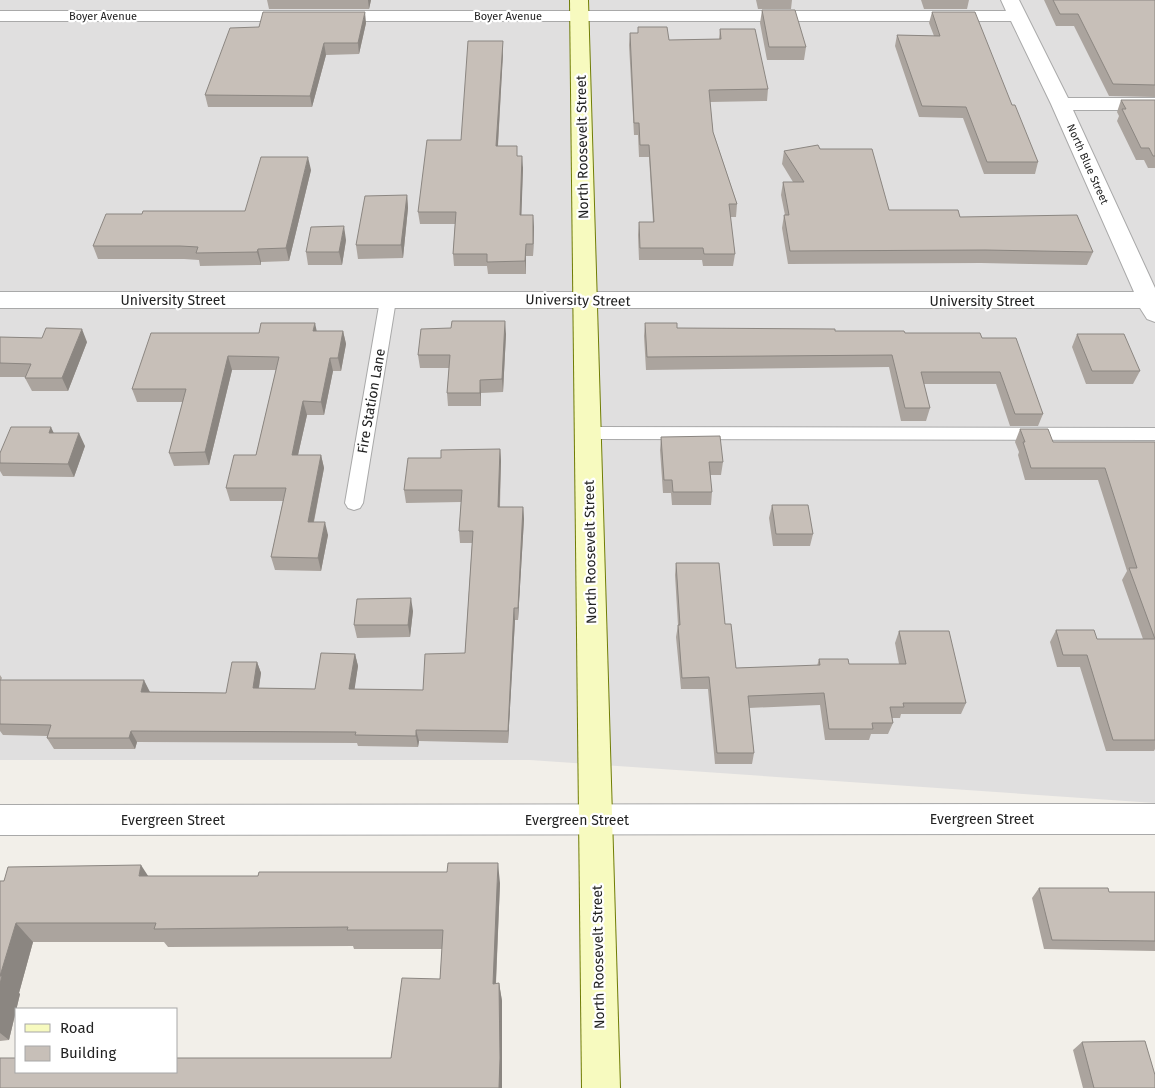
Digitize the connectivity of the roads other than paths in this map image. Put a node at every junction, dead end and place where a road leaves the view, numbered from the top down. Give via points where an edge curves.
1 (579, 8) edge
2 (1013, 8) edge
3 (0, 16) edge
4 (1061, 104) junction
5 (1155, 104) edge
6 (0, 300) edge
7 (388, 300) junction
8 (585, 300) junction
9 (1153, 305) edge
10 (588, 433) junction
11 (1155, 434) edge
12 (354, 503) dead end
13 (1155, 819) edge
14 (0, 820) edge
15 (596, 820) junction
16 (601, 1088) edge

1 - 2 street, Boyer Avenue
1 - 3 street, Boyer Avenue
1 - 8 main road, North Roosevelt Street
2 - 4 street, North Blue Street
4 - 5 street
4 - 9 street, North Blue Street
6 - 7 street, University Street
7 - 8 street, University Street
7 - 12 lane, Fire Station Lane
8 - 9 street, University Street
8 - 10 main road, North Roosevelt Street
10 - 11 lane
10 - 15 main road, North Roosevelt Street
13 - 15 street, Evergreen Street
14 - 15 street, Evergreen Street
15 - 16 main road, North Roosevelt Street

